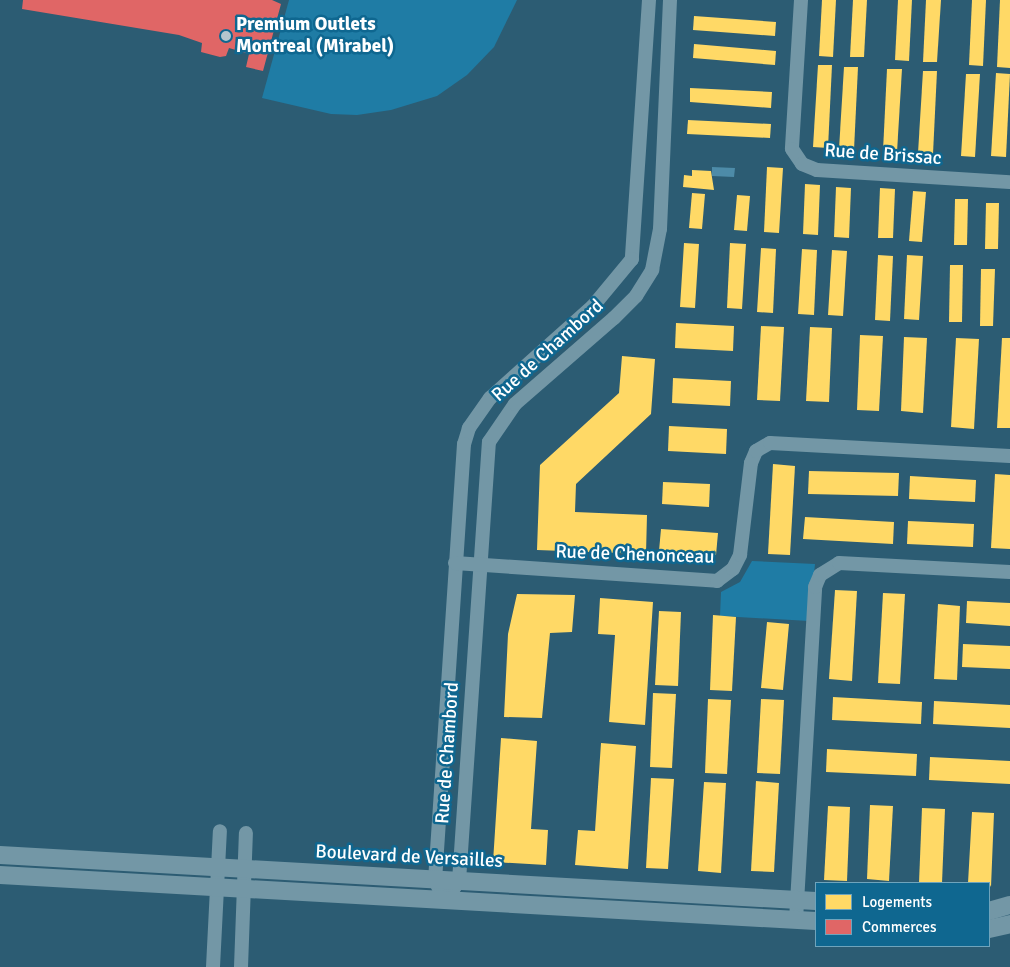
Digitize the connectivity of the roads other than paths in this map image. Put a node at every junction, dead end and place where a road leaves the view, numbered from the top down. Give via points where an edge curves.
1 (649, 0) edge
2 (670, 0) edge
3 (801, 0) edge
4 (1010, 182) edge
5 (1010, 456) edge
6 (455, 563) junction
7 (478, 566) junction
8 (1010, 572) edge
9 (220, 831) dead end
10 (246, 833) dead end
11 (0, 855) edge
12 (216, 867) junction
13 (244, 867) junction
14 (0, 875) edge
15 (435, 880) junction
16 (458, 881) junction
17 (215, 890) junction
18 (244, 891) junction
19 (797, 900) junction
20 (445, 901) junction
21 (815, 901) edge
22 (1010, 905) edge
23 (990, 911) edge
24 (796, 920) junction
25 (815, 921) edge
26 (1010, 924) edge
27 (990, 929) edge
28 (213, 967) edge
29 (241, 967) edge

1 - 6 street, Rue de Chambord via 632,259 592,306 490,398 469,428 460,466
2 - 7 street, Rue de Chambord via 660,229 652,270 625,307 499,422 489,442 484,470
3 - 4 street, Rue de Brissac via 792,149 802,164 817,170
5 - 7 street, Rue de Chenonceau via 770,443 756,451 751,463 740,555 733,570 718,581
6 - 7 street, Rue de Chenonceau
6 - 15 street, Rue de Chambord
7 - 16 street, Rue de Chambord
8 - 19 street via 839,563 820,575 815,587
9 - 12 street
10 - 13 street
11 - 12 street, Boulevard de Versailles
12 - 13 street, Boulevard de Versailles
12 - 17 street
13 - 15 street, Boulevard de Versailles
13 - 18 street
14 - 17 street
15 - 16 street, Boulevard de Versailles
15 - 20 street, Rue de Chambord
16 - 19 street, Boulevard de Versailles
16 - 20 street, Rue de Chambord
17 - 18 street
17 - 28 street
18 - 20 street
18 - 29 street
19 - 21 street, Boulevard de Versailles
19 - 24 street
20 - 24 street
22 - 23 street
24 - 25 street
26 - 27 street

